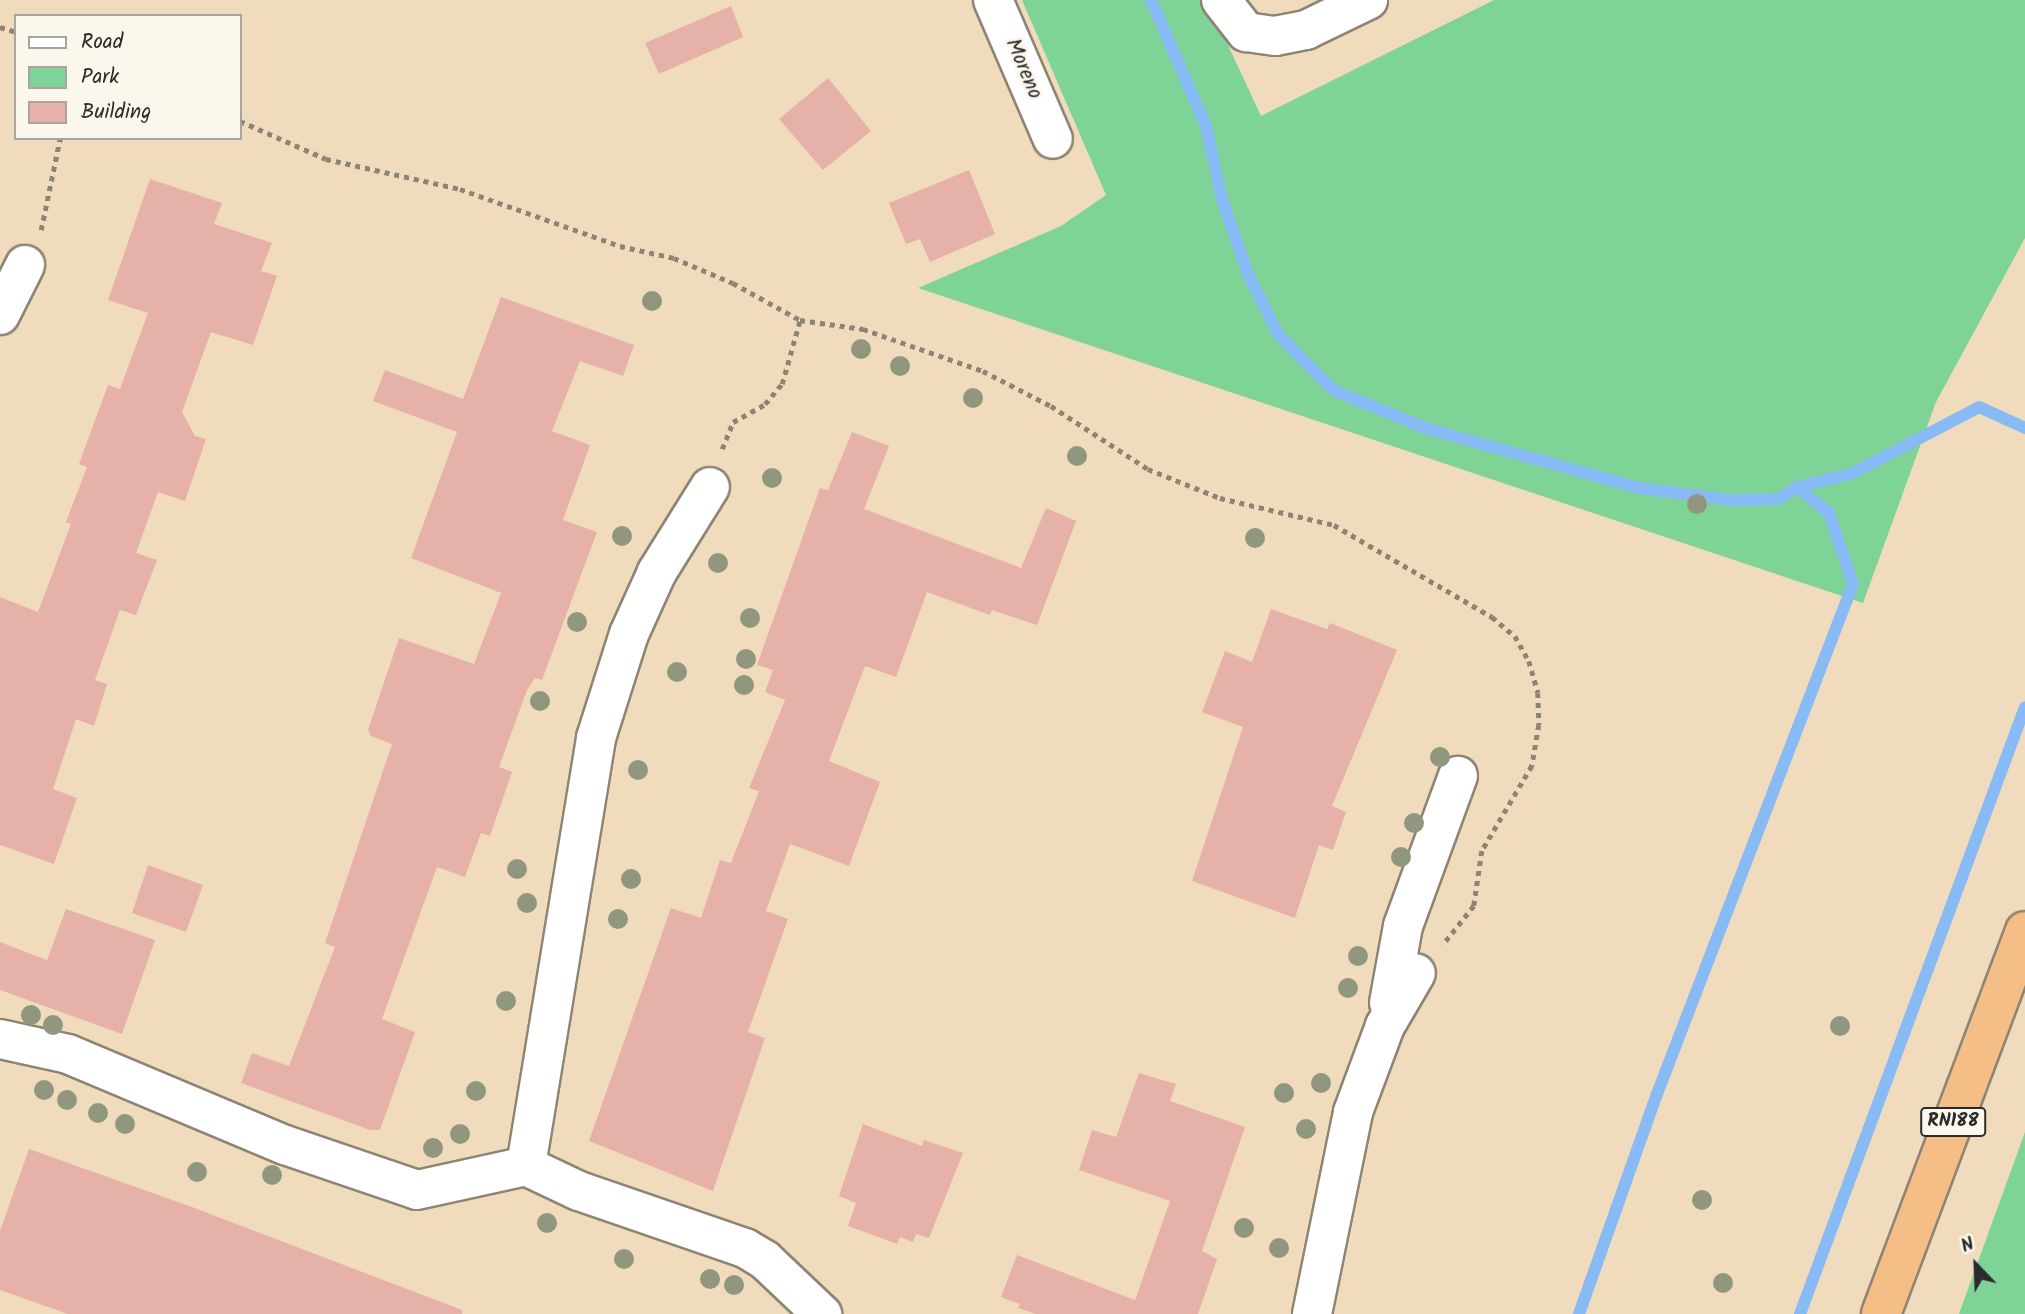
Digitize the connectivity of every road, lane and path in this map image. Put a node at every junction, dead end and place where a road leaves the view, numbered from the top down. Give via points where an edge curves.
1 (993, 0) edge
2 (1221, 0) edge
3 (1368, 0) edge
4 (242, 122) edge
5 (1053, 139) dead end
6 (60, 140) edge
7 (25, 265) joint
8 (0, 315) edge
9 (800, 320) junction
10 (710, 487) joint
11 (1458, 776) dead end
12 (2025, 931) edge
13 (1416, 973) joint
14 (1385, 1026) junction
15 (0, 1039) edge
16 (526, 1166) junction
17 (822, 1314) edge
18 (1312, 1314) edge
19 (1881, 1314) edge

1 - 5 street, Moreno
2 - 3 street via 1246,32 1275,36 1306,30
4 - 9 path via 326,159 460,189 620,246 674,258 733,283
6 - 7 path via 41,229
7 - 8 street
9 - 10 path via 782,384 765,404 733,422
9 - 13 path via 863,329 983,371 1051,406 1149,469 1220,498 1334,525 1492,617 1515,636 1529,661 1538,693 1539,725 1532,766 1482,850 1474,906 1460,928
10 - 16 street via 657,572 629,634 596,738
11 - 14 street via 1403,926
12 - 19 highway, RN188
13 - 14 street
14 - 18 street via 1353,1112
15 - 16 street via 68,1054 285,1145 417,1190
16 - 17 street via 579,1191 745,1248 765,1260

